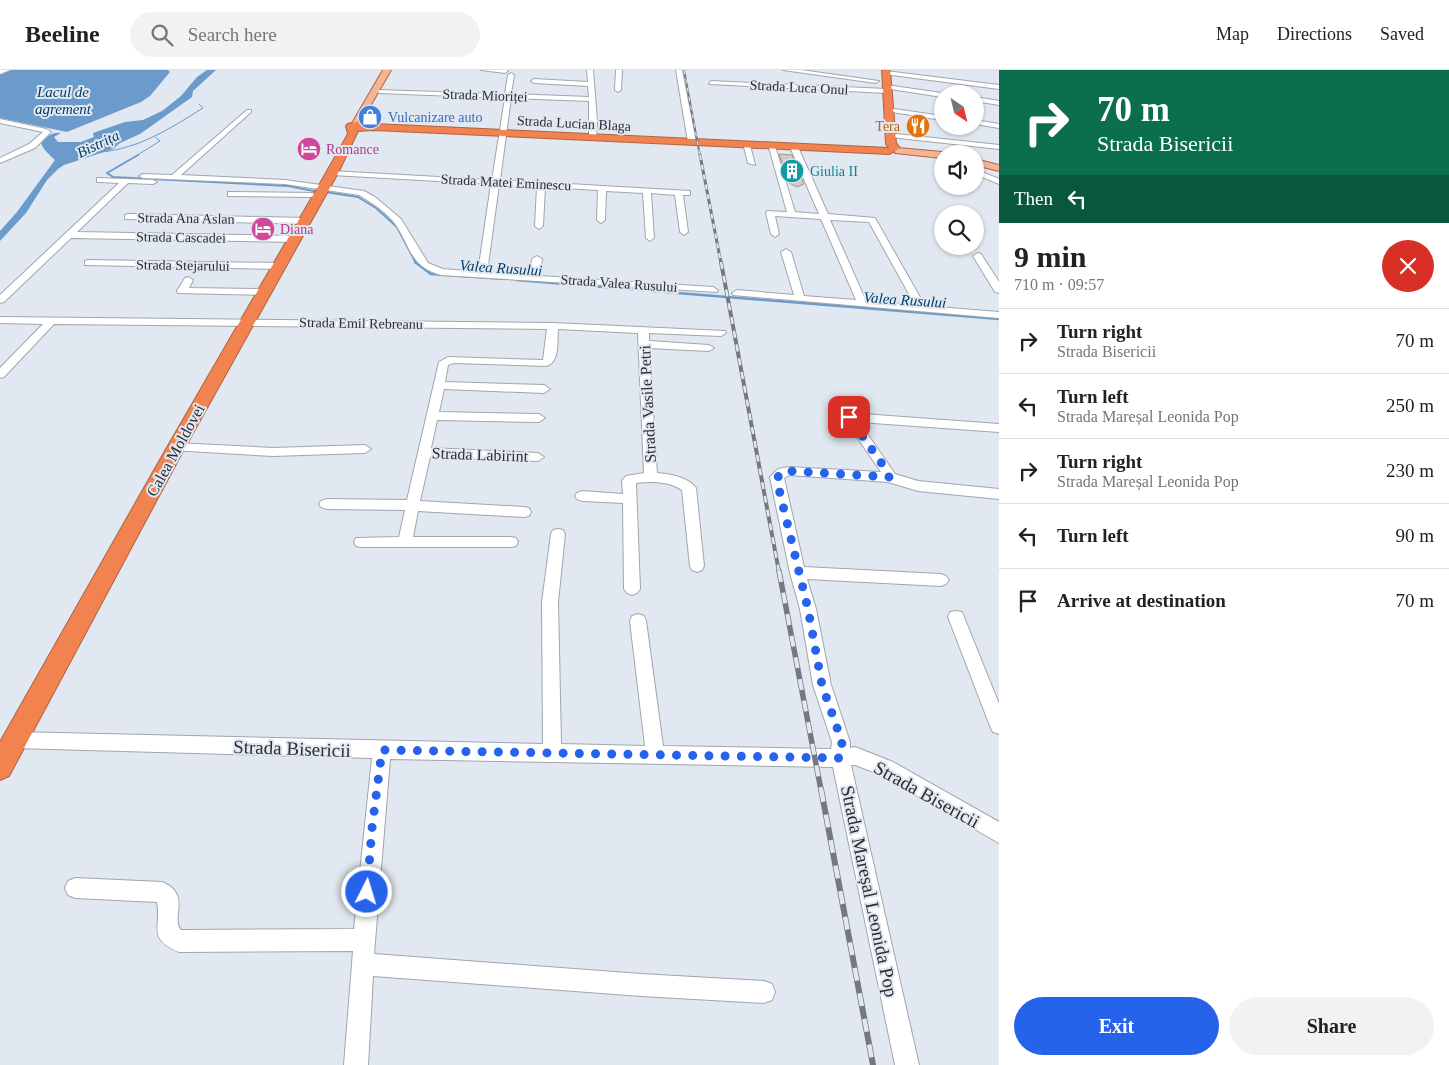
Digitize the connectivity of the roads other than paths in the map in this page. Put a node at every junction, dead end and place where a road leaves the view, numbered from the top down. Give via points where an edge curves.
1 (7, 70) edge
2 (389, 70) edge
3 (484, 70) edge
4 (590, 70) edge
5 (619, 70) edge
6 (679, 70) edge
7 (786, 70) edge
8 (0, 72) edge
9 (508, 73) edge
10 (885, 78) edge
11 (534, 81) dead end
12 (711, 83) dead end
13 (590, 84) junction
14 (999, 87) edge
15 (618, 90) dead end
16 (379, 91) junction
17 (934, 93) edge
18 (508, 96) junction
19 (592, 99) junction
20 (984, 100) edge
21 (999, 103) edge
22 (888, 110) junction
23 (249, 111) dead end
24 (934, 117) edge
25 (0, 120) edge
26 (984, 124) edge
27 (999, 126) edge
28 (361, 128) junction
29 (503, 133) junction
30 (593, 138) junction
31 (692, 142) junction
32 (746, 145) junction
33 (771, 146) junction
34 (794, 147) junction
35 (999, 147) edge
36 (892, 148) junction
37 (934, 154) edge
38 (0, 161) edge
39 (752, 163) dead end
40 (984, 164) edge
41 (223, 168) dead end
42 (999, 168) edge
43 (332, 173) junction
44 (984, 175) edge
45 (143, 176) dead end
46 (174, 177) junction
47 (214, 179) junction
48 (100, 180) dead end
49 (126, 181) junction
50 (494, 182) junction
51 (999, 182) edge
52 (542, 184) junction
53 (602, 188) junction
54 (647, 191) junction
55 (319, 192) junction
56 (231, 194) dead end
57 (792, 215) junction
58 (824, 216) junction
59 (128, 217) dead end
60 (601, 220) dead end
61 (304, 221) junction
62 (539, 226) dead end
63 (684, 232) dead end
64 (775, 234) dead end
65 (68, 235) junction
66 (650, 238) dead end
67 (294, 239) junction
68 (786, 252) dead end
69 (151, 255) dead end
70 (978, 256) dead end
71 (537, 259) dead end
72 (281, 262) junction
73 (88, 263) dead end
74 (482, 274) junction
75 (535, 278) junction
76 (188, 280) dead end
77 (713, 290) dead end
78 (999, 290) edge
79 (264, 292) junction
80 (737, 293) dead end
81 (800, 298) junction
82 (0, 300) edge
83 (862, 303) junction
84 (922, 308) junction
85 (999, 315) edge
86 (0, 320) edge
87 (51, 321) junction
88 (248, 322) junction
89 (553, 326) junction
90 (642, 330) junction
91 (722, 333) dead end
92 (643, 344) junction
93 (710, 348) dead end
94 (0, 375) edge
95 (438, 385) junction
96 (544, 388) dead end
97 (431, 416) junction
98 (539, 418) dead end
99 (999, 428) edge
100 (176, 447) junction
101 (365, 449) dead end
102 (423, 452) junction
103 (538, 457) dead end
104 (889, 477) junction
105 (651, 478) junction
106 (999, 494) edge
107 (582, 496) dead end
108 (629, 500) junction
109 (326, 504) dead end
110 (412, 507) junction
111 (524, 512) dead end
112 (558, 534) dead end
113 (405, 541) junction
114 (361, 542) dead end
115 (510, 542) dead end
116 (697, 566) dead end
117 (798, 572) junction
118 (941, 580) dead end
119 (632, 589) dead end
120 (956, 617) dead end
121 (638, 621) dead end
122 (999, 726) edge
123 (15, 740) junction
124 (382, 750) junction
125 (552, 753) junction
126 (655, 755) junction
127 (840, 758) junction
128 (0, 768) edge
129 (999, 833) edge
130 (75, 888) dead end
131 (364, 940) junction
132 (362, 964) junction
133 (764, 992) dead end
134 (356, 1065) edge
135 (907, 1065) edge

1 - 8 street
2 - 16 main road, Calea Moldovei
2 - 28 main road, Calea Moldovei via 360,120
3 - 9 street
4 - 13 street
5 - 15 street
6 - 31 street
7 - 10 street
9 - 18 street
10 - 12 street, Strada Luca Onul
10 - 14 street
10 - 17 street
10 - 22 highway
11 - 13 street
13 - 19 street
16 - 18 street, Strada Mioriței
16 - 28 main road, Calea Moldovei
18 - 19 street, Strada Mioriței
18 - 29 street
19 - 30 street
20 - 21 street
22 - 24 street
22 - 36 highway
23 - 46 street
25 - 38 street via 47,132 32,146
26 - 27 street
28 - 29 highway, Strada Lucian Blaga
28 - 43 highway, Calea Moldovei
29 - 30 highway, Strada Lucian Blaga
29 - 50 street
30 - 31 highway, Strada Lucian Blaga
31 - 32 highway, Strada Lucian Blaga
32 - 33 highway, Strada Lucian Blaga
32 - 39 street
33 - 34 highway, Strada Lucian Blaga
33 - 57 street
34 - 36 highway, Strada Lucian Blaga
34 - 58 street
35 - 36 street
36 - 37 main road
40 - 42 main road
41 - 47 street
43 - 50 street, Strada Matei Eminescu
43 - 55 highway, Calea Moldovei
44 - 51 street
45 - 46 street
46 - 47 street
47 - 55 street via 285,182
48 - 49 street
49 - 55 street via 278,186
49 - 65 street
50 - 52 street, Strada Matei Eminescu
50 - 74 street
52 - 53 street, Strada Matei Eminescu
52 - 62 street
53 - 54 street, Strada Matei Eminescu
53 - 60 street
54 - 63 street, Strada Matei Eminescu via 683,193
54 - 66 street
55 - 56 street
55 - 61 highway, Calea Moldovei
55 - 74 street, Strada Valea Rusului via 362,193 403,227 424,265 441,272
57 - 58 street
57 - 64 street via 770,213
58 - 83 street
58 - 84 street via 872,220
59 - 61 street, Strada Ana Aslan
61 - 67 highway, Calea Moldovei
65 - 67 street, Strada Cascadei
65 - 82 street
67 - 72 highway, Calea Moldovei
68 - 81 street
69 - 72 street, Strada Cascadei
70 - 78 street
71 - 75 street
72 - 73 street, Strada Stejarului
72 - 79 highway, Calea Moldovei
74 - 75 street, Strada Valea Rusului
75 - 77 street, Strada Valea Rusului
76 - 79 street via 182,291
79 - 88 highway, Calea Moldovei
80 - 81 street
81 - 83 street
83 - 84 street
84 - 85 street
86 - 87 street, Strada Emil Rebreanu
87 - 88 street, Strada Emil Rebreanu
87 - 94 street
88 - 89 street, Strada Emil Rebreanu
88 - 100 highway, Calea Moldovei
89 - 90 street, Strada Emil Rebreanu
89 - 95 street, Strada Labirint via 549,361 448,360
90 - 91 street, Strada Emil Rebreanu
90 - 92 street, Strada Vasile Petri
92 - 93 street
92 - 105 street, Strada Vasile Petri
95 - 96 street
95 - 97 street, Strada Labirint
97 - 98 street
97 - 102 street, Strada Labirint
99 - 104 street via 849,417
100 - 101 street via 273,452
100 - 123 highway, Calea Moldovei
102 - 103 street, Strada Labirint
102 - 110 street, Strada Labirint
104 - 106 street, Strada Mareșal Leonida Pop via 918,486
104 - 117 street, Strada Mareșal Leonida Pop via 789,471 779,474 777,481
105 - 108 street, Strada Vasile Petri via 628,481
105 - 116 street, Strada Vasile Petri via 681,481 689,488
107 - 108 street
108 - 119 street, Strada Vasile Petri
109 - 110 street
110 - 111 street
110 - 113 street, Strada Labirint
112 - 125 street via 550,602
113 - 114 street
113 - 115 street
117 - 118 street
117 - 127 street, Strada Mareșal Leonida Pop via 822,685 842,742
120 - 122 street
121 - 126 street
123 - 124 street, Strada Bisericii
123 - 128 highway, Calea Moldovei
124 - 125 street, Strada Bisericii
124 - 131 street via 372,828
125 - 126 street, Strada Bisericii
126 - 127 street, Strada Bisericii
127 - 129 street, Strada Bisericii via 855,756 886,768
127 - 135 street, Strada Mareșal Leonida Pop
130 - 131 street via 162,892 169,901 166,929 179,941
131 - 132 street
132 - 133 street
132 - 134 street

